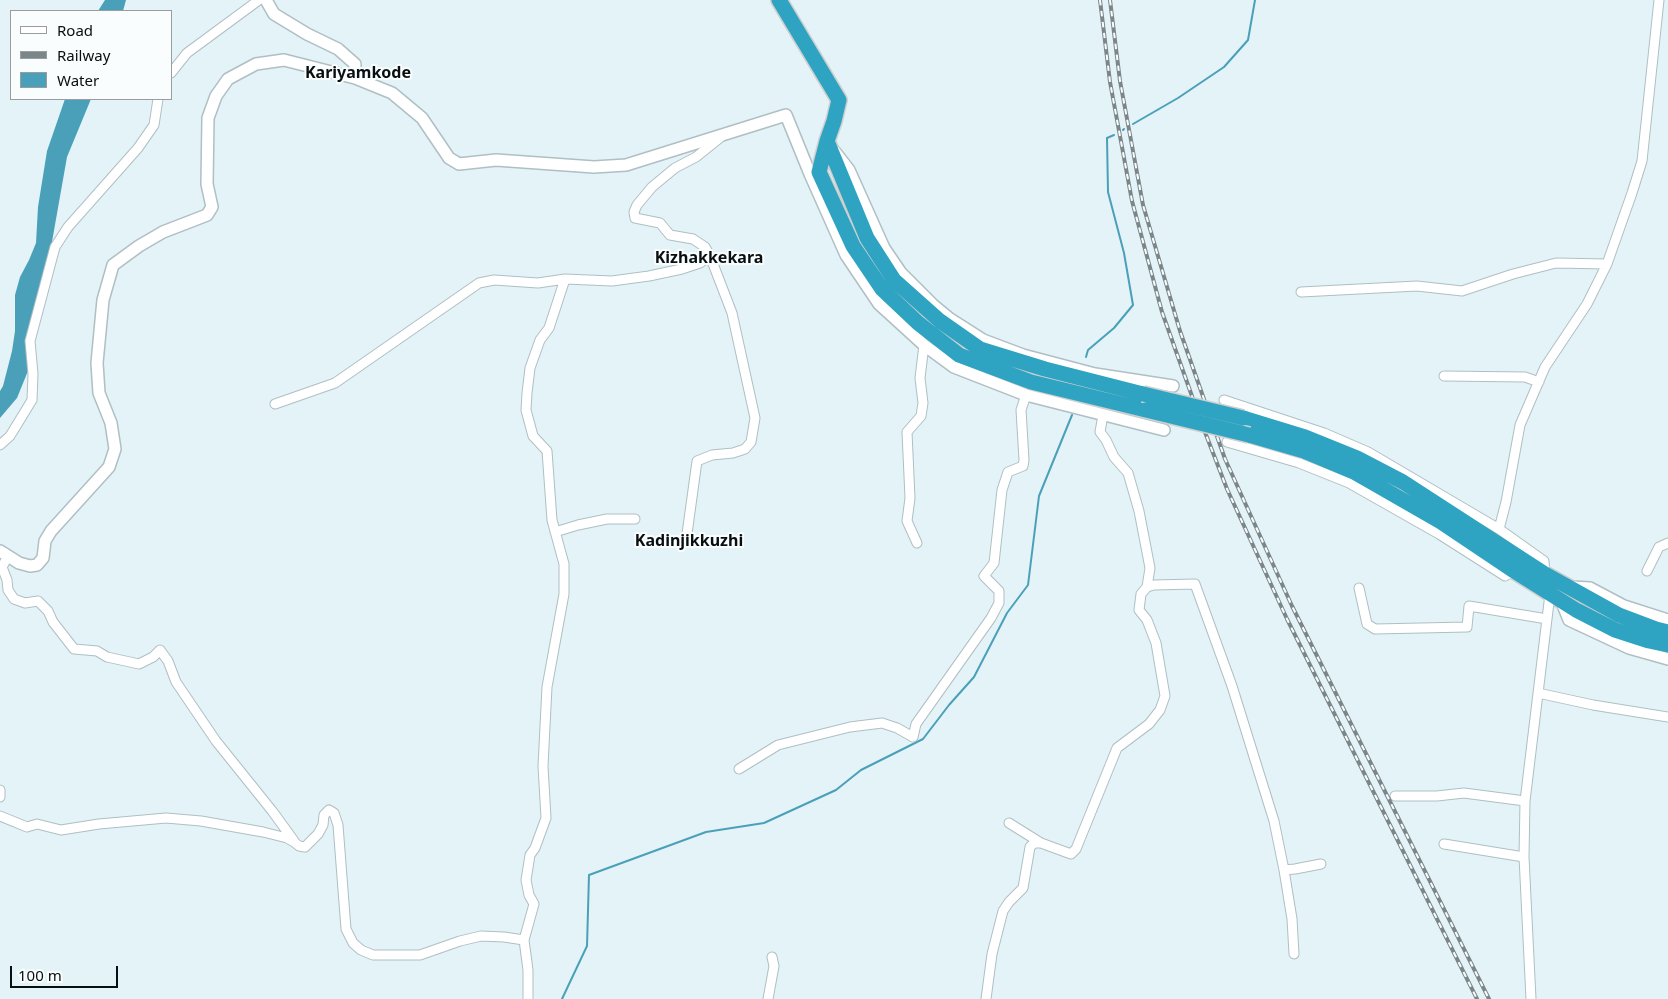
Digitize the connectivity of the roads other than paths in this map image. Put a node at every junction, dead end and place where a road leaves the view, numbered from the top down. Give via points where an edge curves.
1 (259, 0) edge
2 (266, 0) edge
3 (779, 0) edge
4 (1659, 0) edge
5 (172, 72) edge
6 (355, 78) junction
7 (158, 100) edge
8 (723, 136) junction
9 (827, 141) junction
10 (710, 256) junction
11 (1607, 264) junction
12 (565, 279) junction
13 (1301, 292) dead end
14 (924, 345) junction
15 (1444, 376) dead end
16 (1539, 382) junction
17 (1173, 386) dead end
18 (1026, 395) junction
19 (1224, 400) dead end
20 (275, 404) dead end
21 (1103, 415) junction
22 (1164, 430) dead end
23 (1227, 442) dead end
24 (0, 445) edge
25 (635, 520) dead end
26 (1499, 528) junction
27 (556, 532) junction
28 (686, 540) dead end
29 (918, 543) dead end
30 (1668, 543) edge
31 (4, 554) edge
32 (1514, 571) junction
33 (1647, 571) dead end
34 (1546, 574) junction
35 (1150, 584) junction
36 (1569, 587) junction
37 (1359, 588) dead end
38 (1555, 597) junction
39 (1547, 619) junction
40 (1668, 620) edge
41 (1668, 632) edge
42 (1668, 645) edge
43 (1668, 658) edge
44 (1538, 693) junction
45 (1668, 717) edge
46 (739, 769) dead end
47 (0, 790) edge
48 (1395, 796) dead end
49 (0, 797) edge
50 (1525, 801) junction
51 (0, 816) edge
52 (1009, 823) dead end
53 (294, 842) junction
54 (1041, 843) junction
55 (1444, 844) dead end
56 (1524, 857) junction
57 (1321, 864) dead end
58 (1284, 870) junction
59 (524, 940) junction
60 (1294, 954) dead end
61 (772, 957) dead end
62 (528, 999) edge
63 (768, 999) edge
64 (986, 999) edge
65 (1530, 999) edge

1 - 5 street via 187,52
2 - 6 street via 274,14 344,54 355,64
3 - 9 highway via 839,100
4 - 11 street via 1642,160
6 - 8 street via 392,94 422,118 449,158 459,164 496,160 594,167 626,165
6 - 31 street via 284,60 256,64 228,79 216,96 208,118 207,184 212,207 207,215 163,232 113,265 103,300 97,363 99,393 115,449 109,467 51,531 45,541 43,558 37,565 19,563
7 - 24 street via 154,125 138,148 68,227 55,247 30,340 32,400 10,436
8 - 10 street via 675,168 652,188 634,212 635,218 660,223 670,235 693,239 705,247
8 - 14 street via 786,115 846,255 879,304
9 - 17 street via 849,170 884,248 900,273 950,319 983,340 1022,355 1095,374
9 - 32 highway, bridge via 819,172 853,246 882,289 918,323 959,354 1031,382 1304,451 1354,472 1440,522
9 - 34 highway, bridge via 867,238 894,280 940,321 980,349 1305,437 1357,458 1403,482
10 - 12 street via 682,269 649,276 612,281
10 - 28 street via 732,313 755,418 751,442 746,449 697,461
11 - 13 street via 1556,263 1462,291 1416,286
11 - 16 street via 1587,304 1545,367
12 - 20 street via 538,283 494,280 479,283 335,383
12 - 27 street via 549,328 540,340 530,368 526,410 533,436 547,452 552,520
14 - 18 street via 954,367
14 - 29 street via 920,378 921,416 907,432 908,521
15 - 16 street via 1525,377
16 - 26 street via 1520,425
18 - 21 street
18 - 46 street via 1021,410 1024,460 1022,466 1008,472 1002,490 994,563 984,576 999,591 999,603 916,724 913,737 882,723 850,727 778,744
19 - 26 street via 1324,433 1368,452
21 - 22 street
21 - 35 street via 1100,432 1114,457 1128,473 1139,511
23 - 32 street via 1299,463 1349,483 1505,576
25 - 27 street via 608,519
26 - 34 street via 1544,561
27 - 59 street via 564,564 564,594 547,687 543,766 546,818 528,866 526,880 534,904
30 - 33 street via 1659,547
31 - 53 street via 2,566 8,590 14,599 25,603 38,601 74,649 96,651 107,657 139,664 160,650 176,682 216,741
32 - 34 highway
32 - 38 highway
34 - 36 highway
35 - 54 street via 1141,594 1139,610 1147,620 1156,643 1165,696 1160,710 1149,724 1117,748 1076,849 1071,854 1065,853
35 - 58 street via 1195,584 1232,686 1274,821
36 - 40 street via 1590,588 1624,606
36 - 41 highway via 1619,615
37 - 39 street via 1367,624 1375,629 1467,627 1469,606
38 - 39 street
38 - 42 highway via 1615,630
38 - 43 street via 1569,620 1583,628 1629,648
39 - 44 street
44 - 45 street
44 - 50 street
47 - 49 street
48 - 50 street via 1464,793
50 - 56 street
51 - 53 street via 27,827 37,824 61,830 166,818 201,820 263,832
52 - 54 street
53 - 59 street via 305,847 318,834 324,815 329,810 334,812 338,825 346,929 361,950 374,955 420,955 481,936
54 - 64 street via 1030,847 1023,888 1003,911 992,954
55 - 56 street
56 - 65 street
57 - 58 street
58 - 60 street
59 - 62 street
61 - 63 street via 774,966

